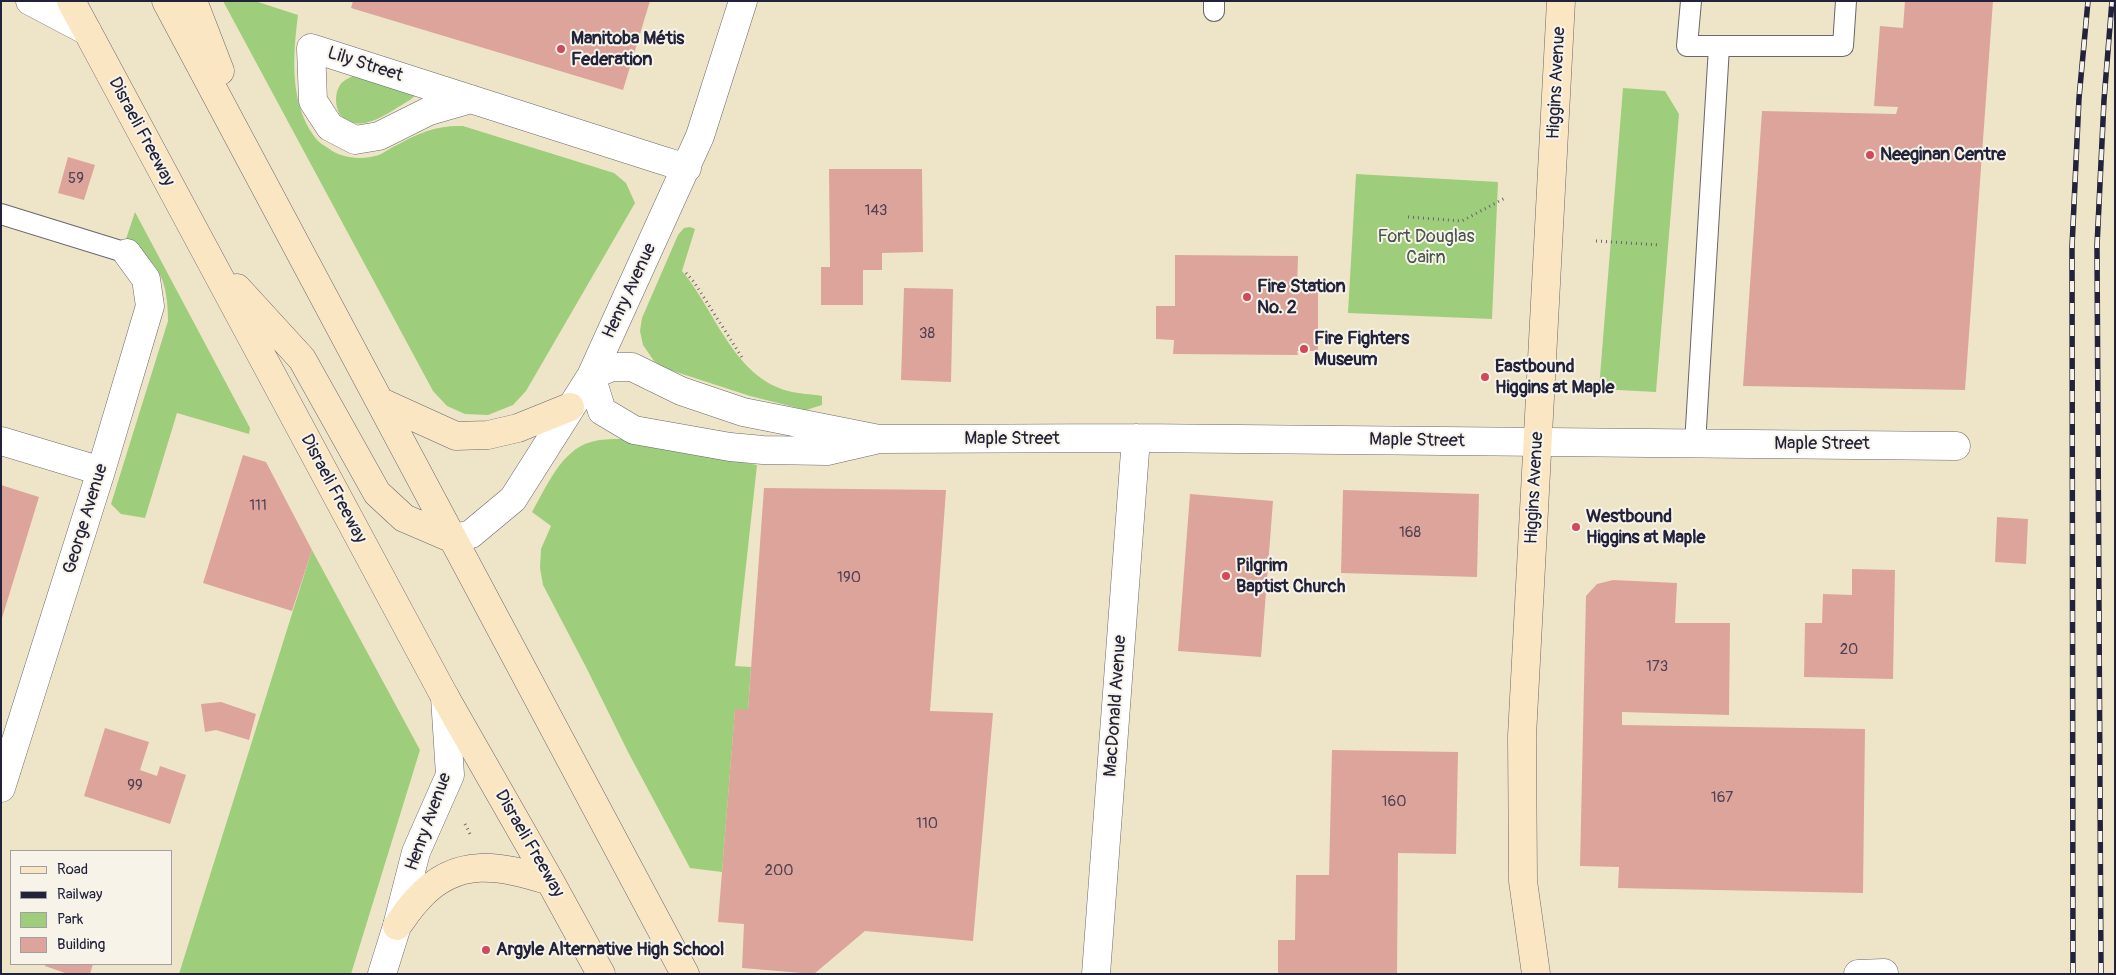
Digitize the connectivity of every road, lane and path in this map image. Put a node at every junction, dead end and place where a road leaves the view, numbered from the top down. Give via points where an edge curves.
1 (30, 1) edge
2 (71, 1) edge
3 (147, 1) edge
4 (166, 1) edge
5 (193, 1) edge
6 (743, 1) edge
7 (1561, 1) edge
8 (1691, 1) edge
9 (1846, 1) edge
10 (180, 28) junction
11 (87, 32) junction
12 (1719, 47) junction
13 (471, 99) junction
14 (686, 168) junction
15 (267, 189) junction
16 (1505, 198) dead end
17 (1, 214) edge
18 (1408, 216) dead end
19 (1596, 241) dead end
20 (1661, 245) dead end
21 (127, 253) joint
22 (210, 260) junction
23 (686, 273) dead end
24 (743, 359) dead end
25 (591, 376) junction
26 (381, 402) junction
27 (570, 407) junction
28 (1136, 438) junction
29 (879, 439) junction
30 (1, 441) edge
31 (1538, 443) junction
32 (1695, 444) junction
33 (1956, 446) dead end
34 (101, 471) junction
35 (453, 539) junction
36 (445, 697) junction
37 (1, 788) edge
38 (462, 817) dead end
39 (474, 842) dead end
40 (550, 881) junction
41 (397, 926) junction
42 (1884, 973) edge
43 (382, 974) edge
44 (601, 974) edge
45 (685, 974) edge
46 (1096, 974) edge
47 (1536, 974) edge
48 (1858, 974) edge

1 - 11 street
2 - 11 main road, Disraeli Freeway
3 - 10 main road
4 - 10 main road
5 - 15 main road
6 - 14 street, Henry Avenue via 700,136
7 - 31 main road, Higgins Avenue
8 - 12 lane via 1687,46
9 - 12 lane via 1843,46
10 - 15 main road
11 - 22 main road, Disraeli Freeway
12 - 32 lane
13 - 13 street, Lily Street via 377,69 312,48 313,101 330,127 355,140 379,136 429,111
13 - 14 street, Lily Street
14 - 25 street, Henry Avenue
15 - 26 main road
16 - 18 path via 1462,221
17 - 21 lane
19 - 20 path
21 - 34 street, George Avenue via 146,279 150,306
22 - 35 main road via 302,358 377,493 404,518
22 - 36 main road, Disraeli Freeway
23 - 24 path
25 - 27 street, Henry Avenue
25 - 29 street, Maple Street via 612,367 632,367 681,391 743,412
25 - 29 street, Maple Street via 602,411 634,430 763,450 827,451
26 - 27 main road via 456,436 488,435 518,428
26 - 35 main road
27 - 35 street, Henry Avenue via 513,499 471,534
28 - 29 street, Maple Street
28 - 31 street, Maple Street
28 - 46 street, MacDonald Avenue
30 - 34 street
31 - 32 street, Maple Street
31 - 47 main road, Higgins Avenue via 1522,736 1524,881
32 - 33 street, Maple Street
34 - 37 street, George Avenue
35 - 45 main road
36 - 40 main road, Disraeli Freeway
36 - 41 street, Henry Avenue via 450,776 416,852
38 - 39 path
40 - 41 main road via 494,866 461,871 428,889
40 - 44 main road, Disraeli Freeway
41 - 43 street, Henry Avenue
42 - 48 street

